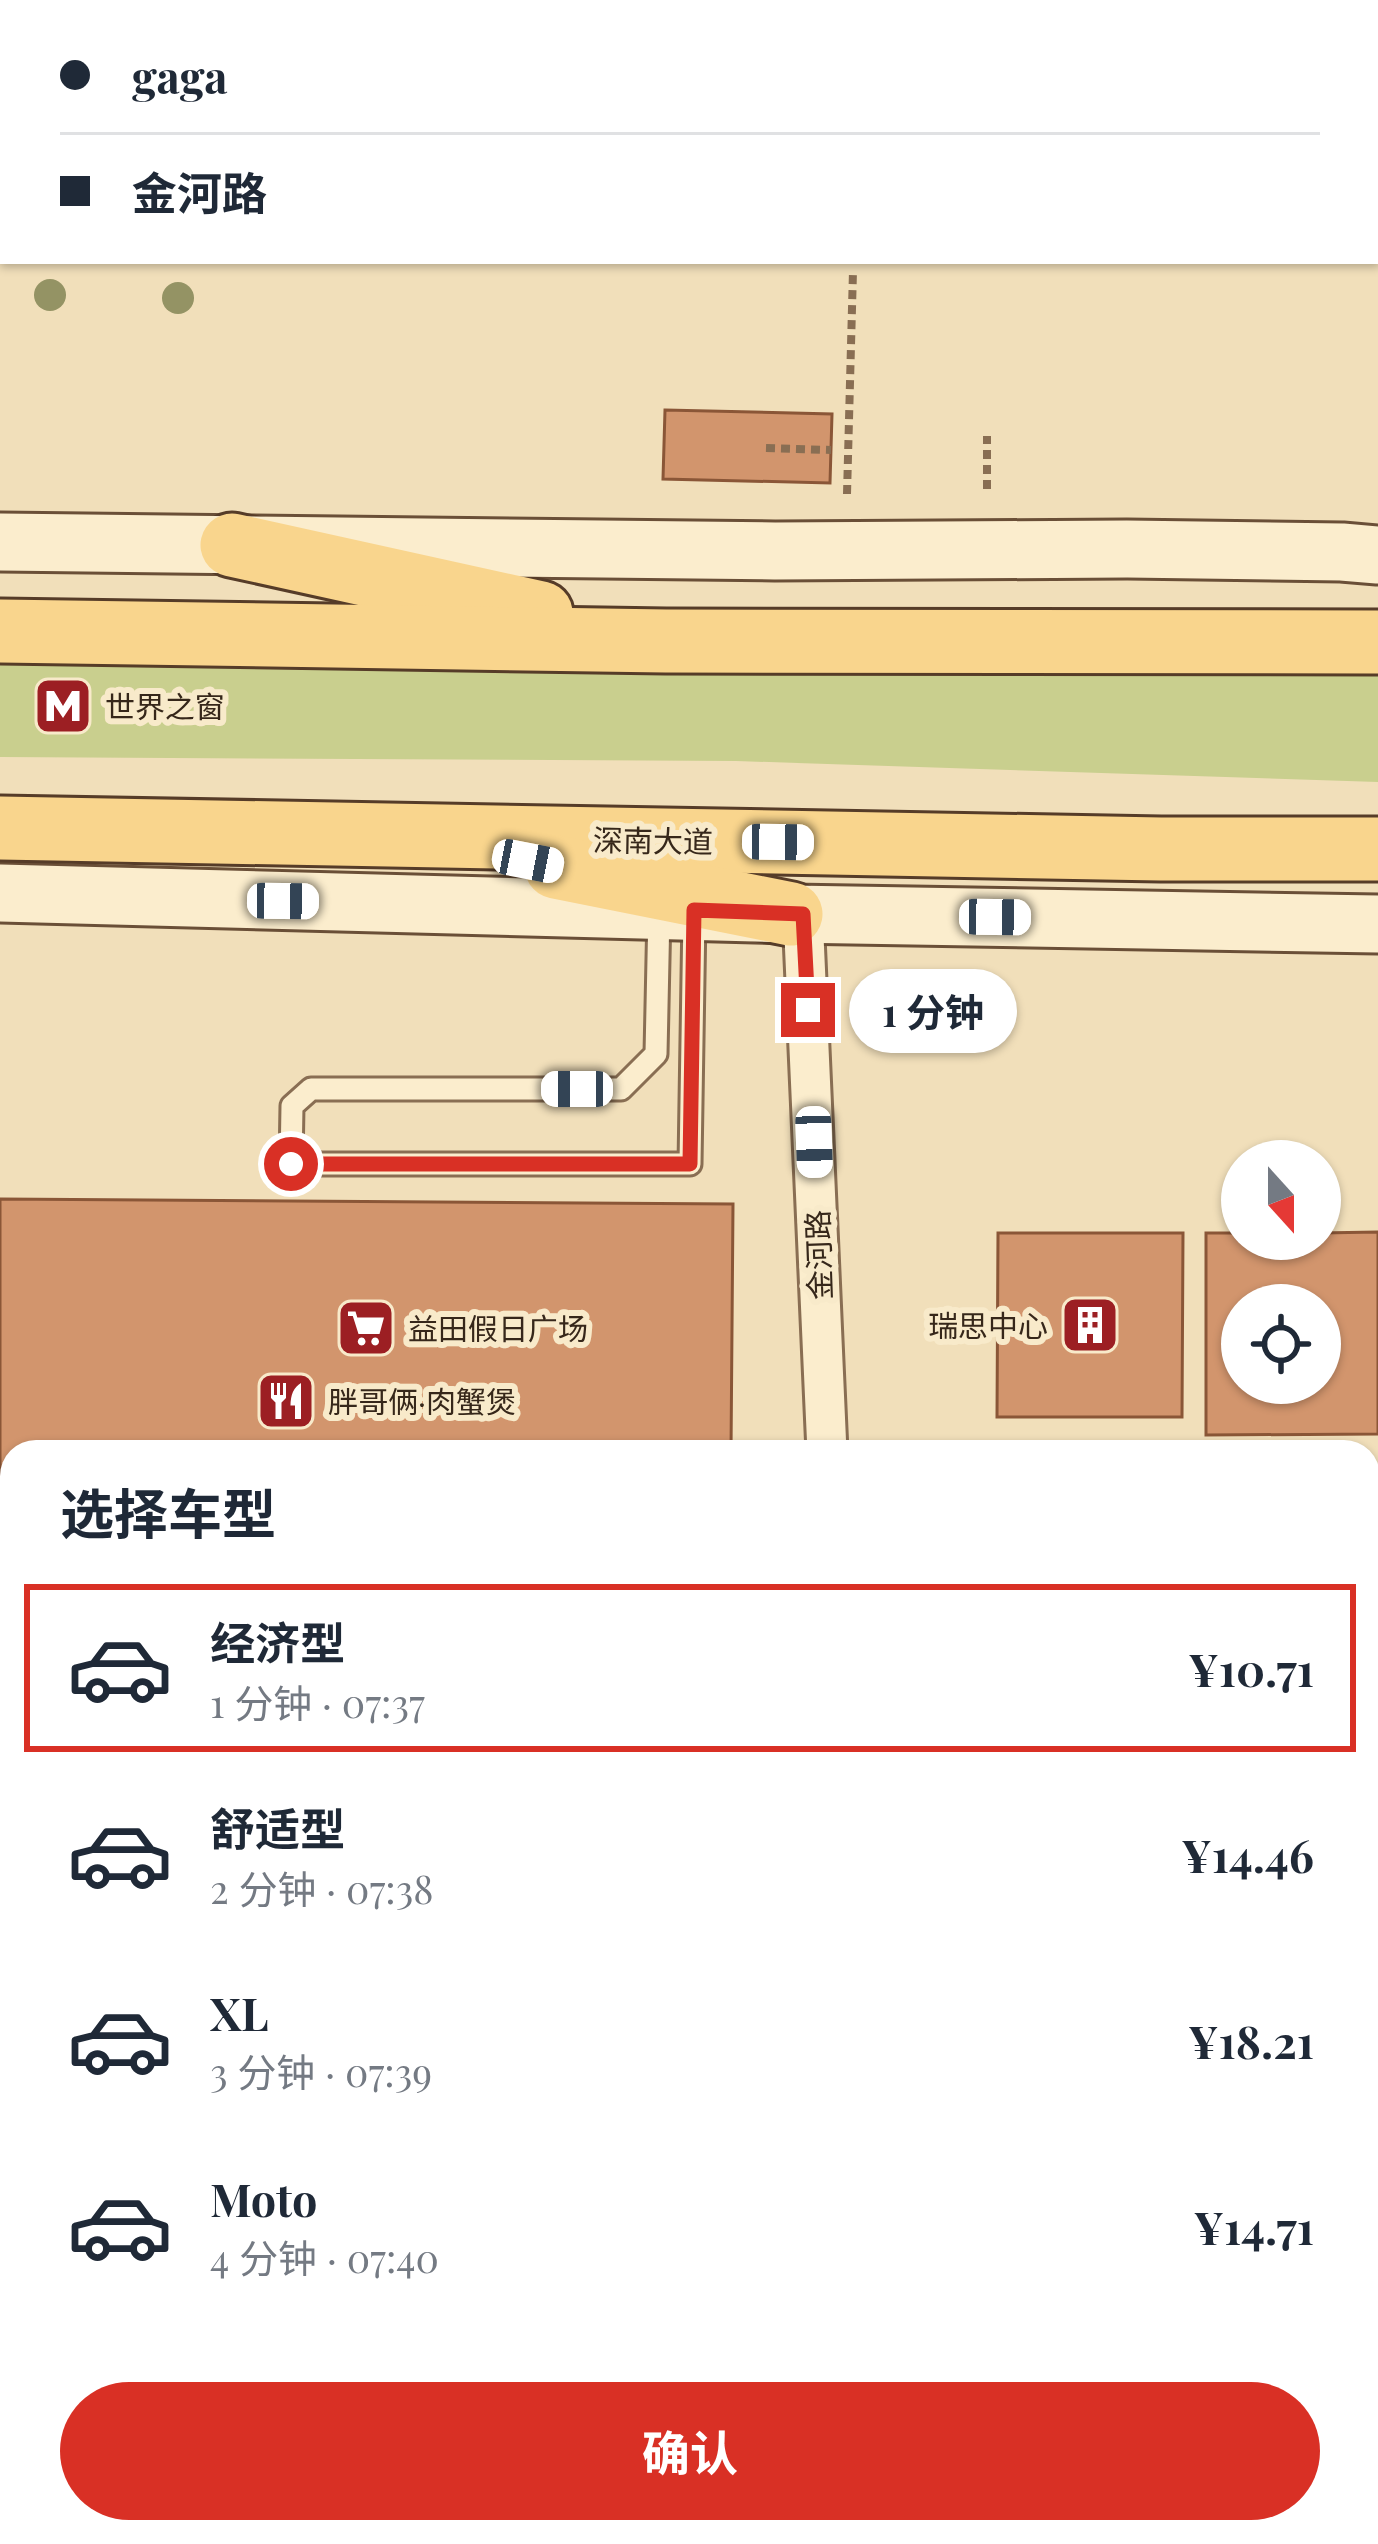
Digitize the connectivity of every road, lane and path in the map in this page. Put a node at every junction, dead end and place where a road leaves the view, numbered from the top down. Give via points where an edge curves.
1 (853, 271) dead end
2 (987, 436) dead end
3 (766, 448) dead end
4 (831, 450) dead end
5 (987, 489) dead end
6 (847, 494) dead end
7 (0, 542) edge
8 (232, 545) junction
9 (1378, 555) edge
10 (0, 632) edge
11 (666, 640) junction
12 (1378, 642) edge
13 (17, 831) edge
14 (396, 835) junction
15 (1161, 848) junction
16 (1378, 849) edge
17 (1378, 872) edge
18 (0, 893) edge
19 (676, 910) junction
20 (797, 914) junction
21 (1378, 924) edge
22 (826, 1440) edge

1 - 6 path
2 - 5 path
3 - 4 path
7 - 8 main road
8 - 9 main road
8 - 11 main road
10 - 11 main road
11 - 12 main road
13 - 14 main road, 深南大道
14 - 15 main road, 深南大道
14 - 20 main road
15 - 16 main road, 深南大道
15 - 17 main road
18 - 19 main road
19 - 19 lane via 656,1054 622,1089 311,1089 292,1106 291,1164 690,1164
19 - 20 main road
20 - 21 main road
20 - 22 street, 金河路

